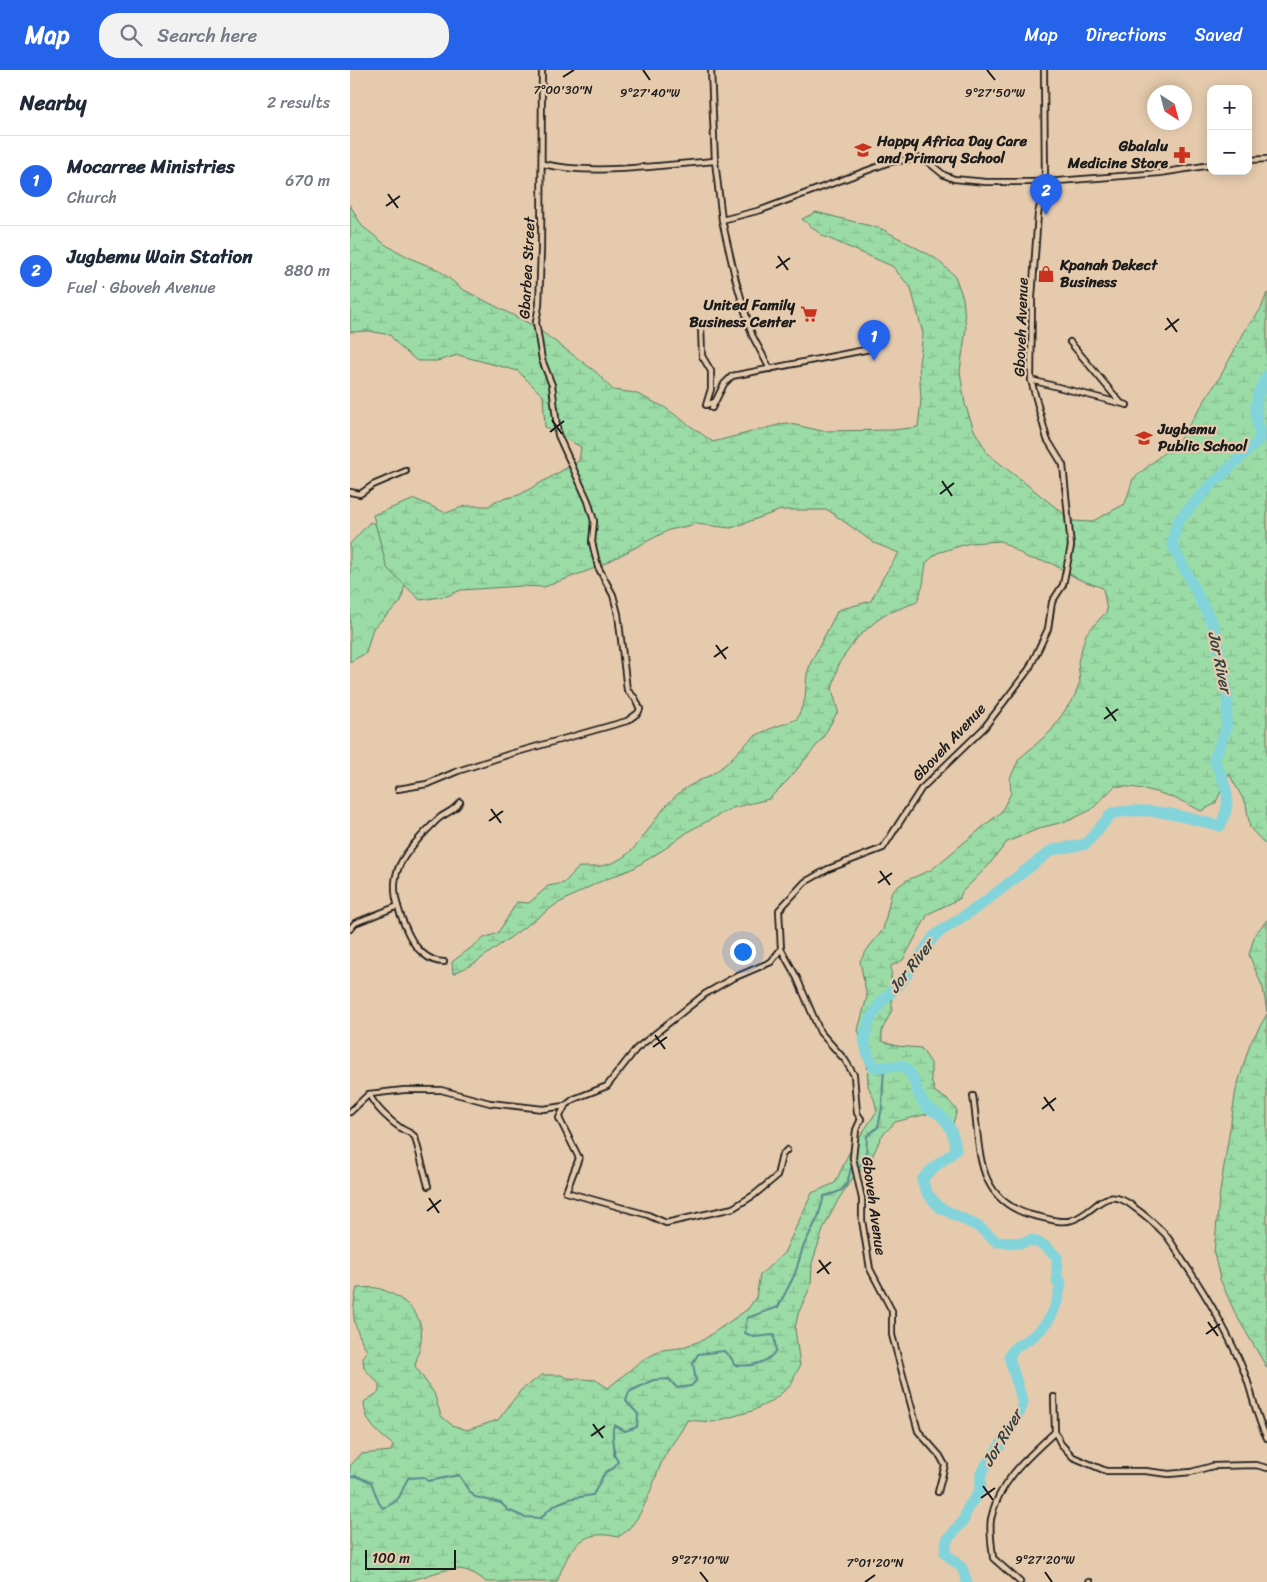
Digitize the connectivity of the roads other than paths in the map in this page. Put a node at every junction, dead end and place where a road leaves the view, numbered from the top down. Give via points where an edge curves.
1 (542, 70) edge
2 (711, 70) edge
3 (1044, 70) edge
4 (1267, 158) edge
5 (1252, 160) edge
6 (715, 161) junction
7 (543, 164) junction
8 (1207, 166) edge
9 (1045, 182) junction
10 (722, 220) junction
11 (701, 325) dead end
12 (1070, 342) dead end
13 (870, 349) dead end
14 (770, 369) junction
15 (1031, 380) junction
16 (714, 402) junction
17 (1120, 403) junction
18 (1127, 405) dead end
19 (712, 408) dead end
20 (406, 471) dead end
21 (350, 492) edge
22 (398, 789) dead end
23 (460, 802) dead end
24 (398, 906) junction
25 (350, 928) edge
26 (781, 949) junction
27 (444, 962) dead end
28 (369, 1094) junction
29 (973, 1096) dead end
30 (565, 1106) junction
31 (350, 1112) edge
32 (787, 1150) dead end
33 (428, 1186) dead end
34 (1054, 1397) dead end
35 (1055, 1432) junction
36 (1267, 1438) edge
37 (1267, 1468) edge
38 (938, 1492) dead end
39 (1020, 1582) edge

1 - 7 street, Gbarbea Street
2 - 6 street
3 - 9 street, Gboveh Avenue
4 - 5 street
6 - 7 street via 636,168 561,168
6 - 10 street
7 - 22 street, Gbarbea Street via 536,322 542,360 552,385 558,435 594,521 592,542 598,567 613,594 627,690 640,709 620,723 458,771 427,784
8 - 9 street via 1160,174
9 - 10 street via 954,179 928,162 908,159 890,162 761,210
9 - 15 street, Gboveh Avenue via 1038,214 1032,297
10 - 14 street via 752,335
11 - 16 street via 702,356 711,371 711,389 706,405
12 - 17 street
13 - 14 street
14 - 16 street via 732,376
15 - 17 street
15 - 26 street, Gboveh Avenue via 1047,439 1063,465 1071,546 1063,585 1052,602 1048,628 1029,669 984,728 921,789 883,848 828,868 805,882 779,910
16 - 19 street
17 - 18 street
20 - 21 street via 360,494
23 - 24 street via 454,811 439,818 396,869 394,885
24 - 25 street
24 - 27 street via 408,935 417,946 434,962
26 - 30 street via 770,962 705,994 636,1049 607,1086
26 - 38 street, Gboveh Avenue via 820,1032 854,1075 857,1113 861,1119 856,1130 853,1158 862,1199 870,1268 892,1311 892,1335 918,1431 945,1465
28 - 30 street via 441,1090 490,1103 543,1109
28 - 31 street
28 - 33 street via 373,1102 415,1138
29 - 36 street via 987,1181 998,1198 1008,1206 1062,1221 1073,1220 1099,1202 1119,1198 1165,1233 1207,1299 1239,1359
30 - 32 street via 559,1118 579,1158 566,1192 648,1214 666,1223 733,1208 777,1176 782,1156
34 - 35 street
35 - 37 street via 1073,1457 1106,1471 1169,1474 1213,1466 1256,1465
35 - 39 street via 1023,1462 1003,1488 991,1520 993,1558

